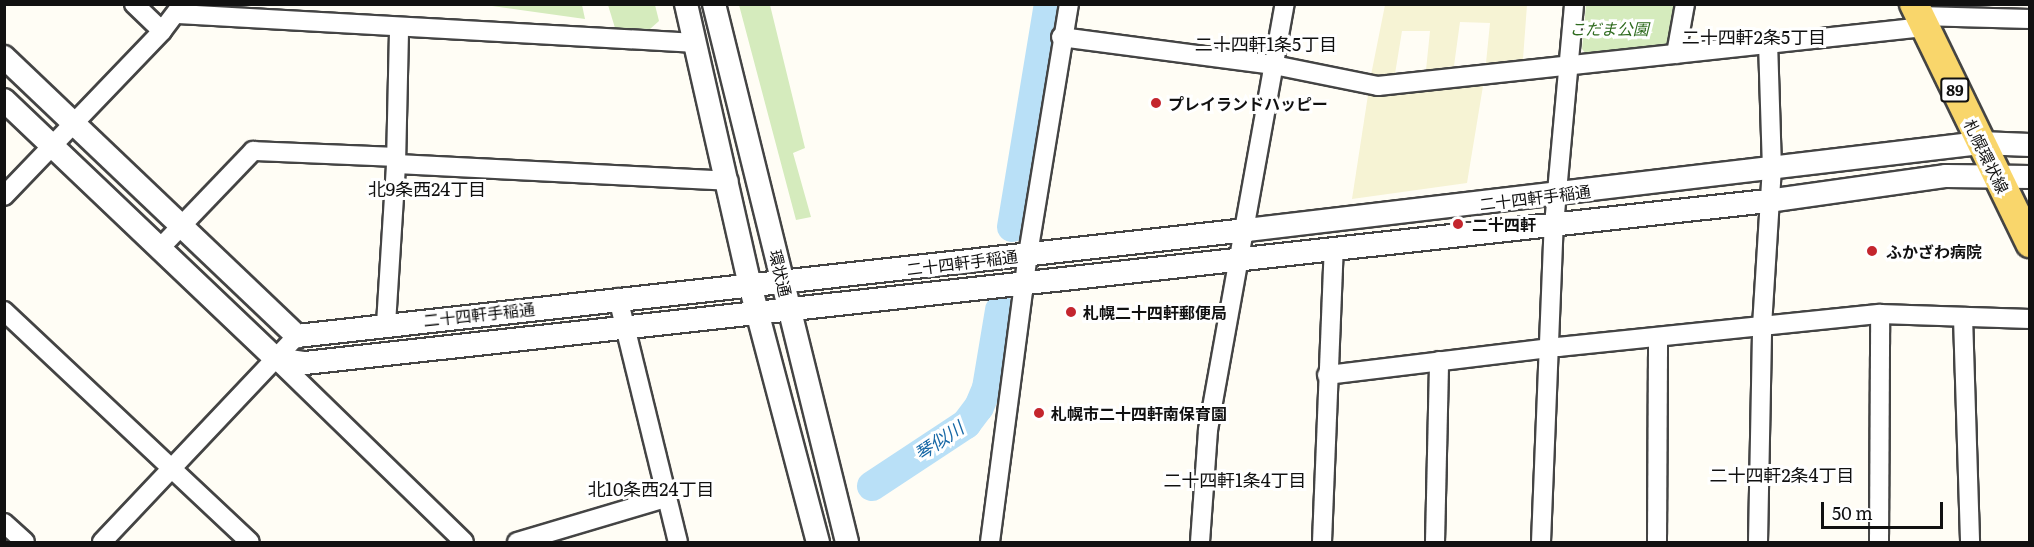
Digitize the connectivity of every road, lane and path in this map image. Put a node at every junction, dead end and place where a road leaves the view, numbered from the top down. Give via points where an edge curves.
1 (134, 4) edge
2 (686, 4) edge
3 (714, 4) edge
4 (1069, 4) edge
5 (1285, 4) edge
6 (1574, 4) edge
7 (1685, 4) edge
8 (180, 9) edge
9 (1919, 16) edge
10 (2030, 19) edge
11 (399, 27) junction
12 (162, 31) junction
13 (1061, 37) junction
14 (696, 43) junction
15 (1768, 44) junction
16 (1676, 54) junction
17 (4, 57) edge
18 (1274, 65) junction
19 (1567, 66) junction
20 (4, 100) edge
21 (74, 123) junction
22 (1980, 143) junction
23 (2030, 145) edge
24 (52, 146) junction
25 (395, 160) junction
26 (1772, 169) junction
27 (1996, 175) junction
28 (2030, 177) edge
29 (729, 181) junction
30 (1556, 194) junction
31 (4, 196) edge
32 (1768, 201) junction
33 (1554, 225) junction
34 (182, 226) junction
35 (1247, 230) junction
36 (2030, 243) edge
37 (162, 246) junction
38 (1334, 248) junction
39 (1028, 254) junction
40 (1240, 261) junction
41 (1025, 282) junction
42 (784, 283) junction
43 (750, 285) junction
44 (618, 298) junction
45 (4, 310) edge
46 (790, 312) junction
47 (1880, 314) junction
48 (758, 315) junction
49 (1963, 316) junction
50 (2030, 319) edge
51 (386, 324) junction
52 (1762, 326) junction
53 (625, 330) junction
54 (297, 336) junction
55 (1658, 336) junction
56 (1548, 348) junction
57 (276, 358) junction
58 (1439, 361) junction
59 (1327, 375) junction
60 (171, 469) junction
61 (666, 498) junction
62 (4, 523) edge
63 (25, 543) edge
64 (102, 543) edge
65 (250, 543) edge
66 (464, 543) edge
67 (517, 543) edge
68 (678, 543) edge
69 (818, 543) edge
70 (848, 543) edge
71 (990, 543) edge
72 (1200, 543) edge
73 (1322, 543) edge
74 (1435, 543) edge
75 (1541, 543) edge
76 (1657, 543) edge
77 (1758, 543) edge
78 (1879, 543) edge
79 (1970, 543) edge

1 - 12 street
2 - 14 street, 環状通
3 - 42 street, 環状通
4 - 13 street
5 - 18 street
6 - 19 street
7 - 16 street
8 - 11 street
8 - 12 street
9 - 10 street
9 - 15 street
9 - 22 main road, 札幌環状線 / 89
11 - 14 street
11 - 25 street
12 - 21 street
13 - 18 street
13 - 39 street
14 - 29 street, 環状通
15 - 16 street
15 - 26 street
16 - 19 street
17 - 21 street
18 - 19 street via 1378,86
18 - 35 street
19 - 30 street
20 - 24 street
21 - 24 street
21 - 34 street
22 - 23 street, 二十四軒手稲通
22 - 26 street, 二十四軒手稲通
22 - 27 main road, 札幌環状線 / 89
24 - 31 street
24 - 37 street
25 - 29 street
25 - 34 street via 253,151
25 - 51 street
26 - 30 street, 二十四軒手稲通
26 - 32 street
27 - 28 street, 二十四軒手稲通
27 - 32 street, 二十四軒手稲通 via 1946,176
27 - 36 main road, 札幌環状線 / 89
29 - 43 street, 環状通
30 - 33 street
30 - 35 street, 二十四軒手稲通
32 - 33 street, 二十四軒手稲通
32 - 52 street
33 - 38 street, 二十四軒手稲通
33 - 56 street
34 - 37 street
34 - 54 street
35 - 39 street, 二十四軒手稲通
35 - 40 street
37 - 57 street
38 - 40 street, 二十四軒手稲通
38 - 59 street
39 - 41 street
39 - 42 street, 二十四軒手稲通
40 - 41 street, 二十四軒手稲通
40 - 72 street via 1208,430
41 - 46 street, 二十四軒手稲通
41 - 71 street
42 - 43 street, 二十四軒手稲通
42 - 46 street, 環状通
43 - 44 street, 二十四軒手稲通
43 - 48 street, 環状通
44 - 51 street, 二十四軒手稲通
44 - 53 street
45 - 60 street
46 - 48 street, 二十四軒手稲通
46 - 70 street, 環状通
47 - 49 street
47 - 52 street
47 - 78 street
48 - 53 street, 二十四軒手稲通
48 - 69 street, 環状通
49 - 50 street
49 - 79 street
51 - 54 street, 二十四軒手稲通
52 - 55 street
52 - 77 street
53 - 57 street, 二十四軒手稲通 via 356,360 305,363
53 - 61 street
54 - 57 street
55 - 56 street
55 - 76 street
56 - 58 street
56 - 75 street
57 - 60 street
57 - 66 street
58 - 59 street
58 - 74 street
59 - 73 street
60 - 64 street
60 - 65 street
61 - 67 street
61 - 68 street
62 - 63 street

